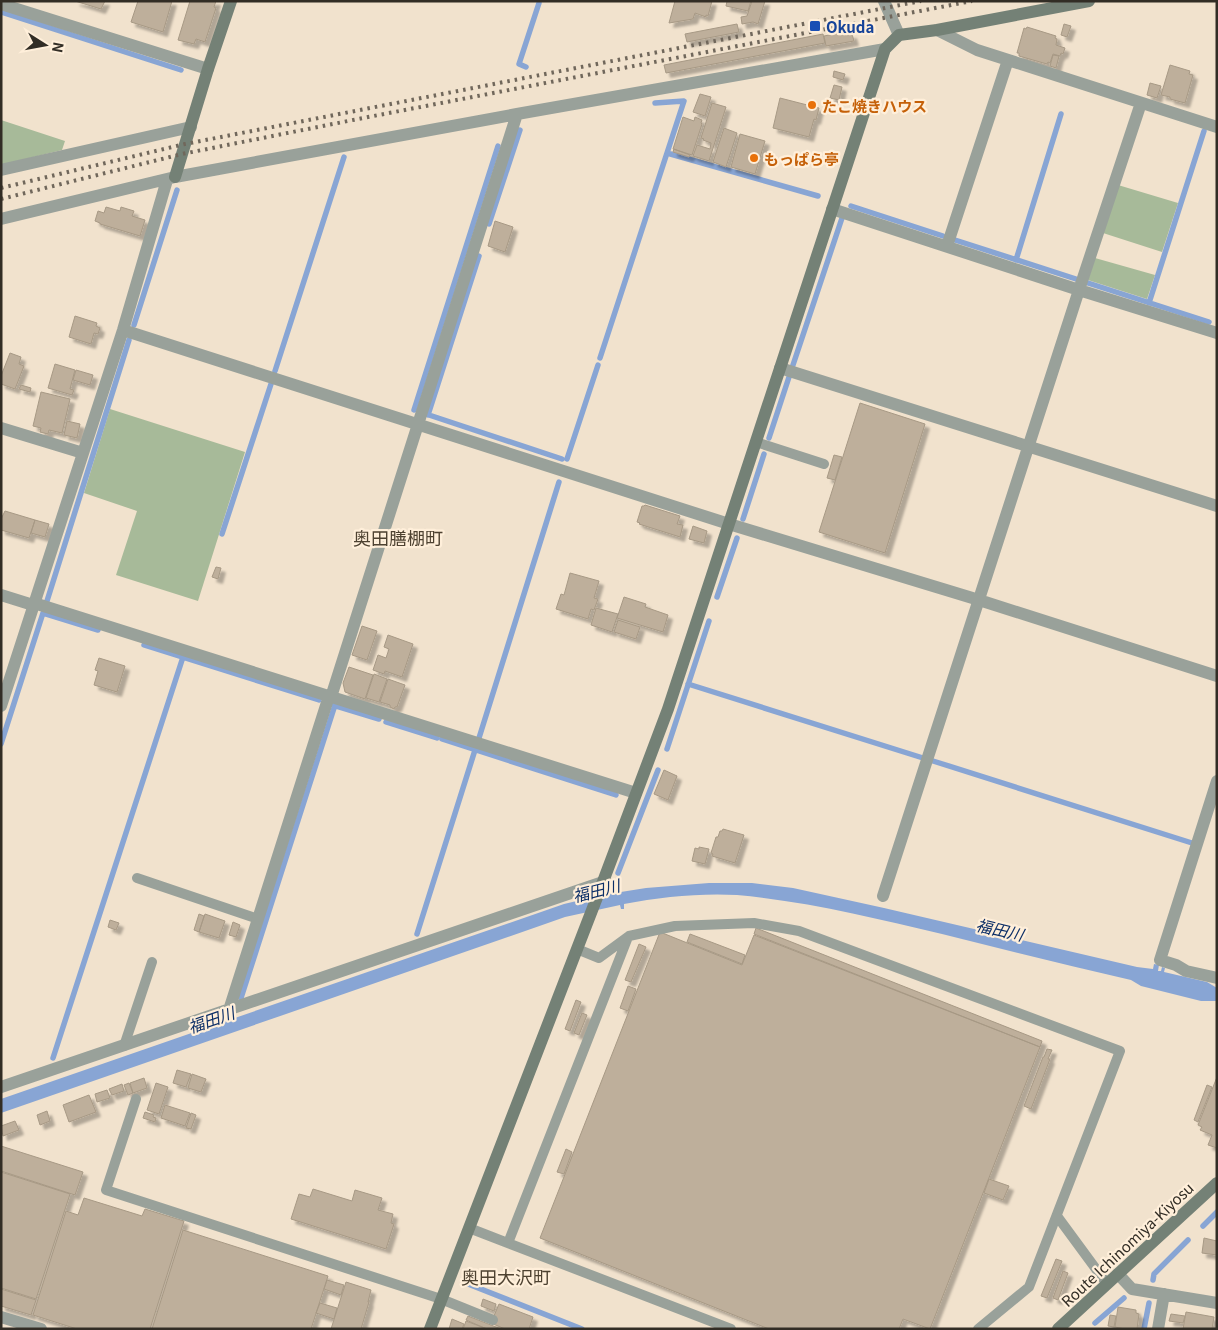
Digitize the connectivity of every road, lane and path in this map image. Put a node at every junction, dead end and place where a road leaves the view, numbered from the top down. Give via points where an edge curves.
1 (231, 1) edge
2 (884, 1) edge
3 (1089, 1) edge
4 (1, 4) edge
5 (23, 6) edge
6 (937, 30) junction
7 (899, 35) junction
8 (885, 49) junction
9 (1008, 60) junction
10 (208, 69) junction
11 (1142, 103) junction
12 (516, 114) junction
13 (191, 127) junction
14 (1217, 127) edge
15 (1, 170) edge
16 (171, 179) junction
17 (832, 209) junction
18 (1, 219) edge
19 (947, 246) junction
20 (1079, 290) junction
21 (1216, 329) edge
22 (123, 330) junction
23 (780, 368) junction
24 (418, 425) junction
25 (1, 428) edge
26 (756, 442) junction
27 (1028, 446) junction
28 (83, 453) junction
29 (824, 464) dead end
30 (1217, 506) edge
31 (729, 524) junction
32 (1, 595) edge
33 (979, 600) junction
34 (34, 604) junction
35 (1217, 676) edge
36 (330, 697) junction
37 (1, 706) edge
38 (1217, 781) edge
39 (636, 793) junction
40 (137, 878) dead end
41 (602, 884) junction
42 (883, 896) dead end
43 (258, 919) junction
44 (629, 936) junction
45 (577, 949) junction
46 (152, 962) dead end
47 (1217, 978) edge
48 (229, 1010) junction
49 (124, 1046) junction
50 (1, 1087) edge
51 (136, 1099) dead end
52 (1217, 1183) edge
53 (1057, 1216) junction
54 (469, 1228) junction
55 (508, 1243) junction
56 (1118, 1274) junction
57 (1107, 1284) junction
58 (1164, 1294) junction
59 (442, 1299) junction
60 (1217, 1304) edge
61 (1, 1316) edge
62 (493, 1320) dead end
63 (1062, 1328) edge
64 (41, 1329) edge
65 (430, 1329) edge
66 (731, 1329) edge
67 (978, 1329) edge
68 (1158, 1329) edge

1 - 10 street
2 - 7 street
3 - 6 street
4 - 5 street
5 - 10 street
6 - 7 street
6 - 9 street via 977,50
7 - 8 street
8 - 12 street
8 - 17 street
9 - 11 street
9 - 19 street
10 - 13 street
11 - 14 street
11 - 20 street
12 - 16 street
12 - 24 street
13 - 15 street
13 - 16 street
16 - 18 street
16 - 22 street
17 - 19 street
17 - 23 street
19 - 20 street
20 - 21 street
20 - 27 street
22 - 24 street
22 - 28 street
23 - 26 street
23 - 27 street
24 - 31 street
24 - 36 street
25 - 28 street
26 - 29 lane
26 - 31 street
27 - 30 street
27 - 33 street
28 - 34 street
31 - 33 street
31 - 39 street via 668,709
32 - 34 street
33 - 35 street
33 - 42 street
34 - 36 street
34 - 37 street
36 - 39 street
36 - 43 street
38 - 47 street via 1160,960 1186,971
39 - 41 street
40 - 43 lane
41 - 45 street
41 - 48 street
43 - 48 street
44 - 45 lane via 599,958
44 - 53 lane via 675,926 754,923 799,931 1120,1051
44 - 55 lane
45 - 54 street
46 - 49 lane
48 - 49 street
49 - 50 street
51 - 59 lane via 106,1190
52 - 56 street, Route Ichinomiya-Kiyosu
53 - 57 lane
53 - 67 lane via 1029,1287
54 - 55 lane
54 - 59 street
55 - 66 lane
56 - 57 street, Route Ichinomiya-Kiyosu
56 - 58 street via 1132,1289
57 - 63 street, Route Ichinomiya-Kiyosu
58 - 60 street
58 - 68 street
59 - 62 lane
59 - 65 street
61 - 64 street

